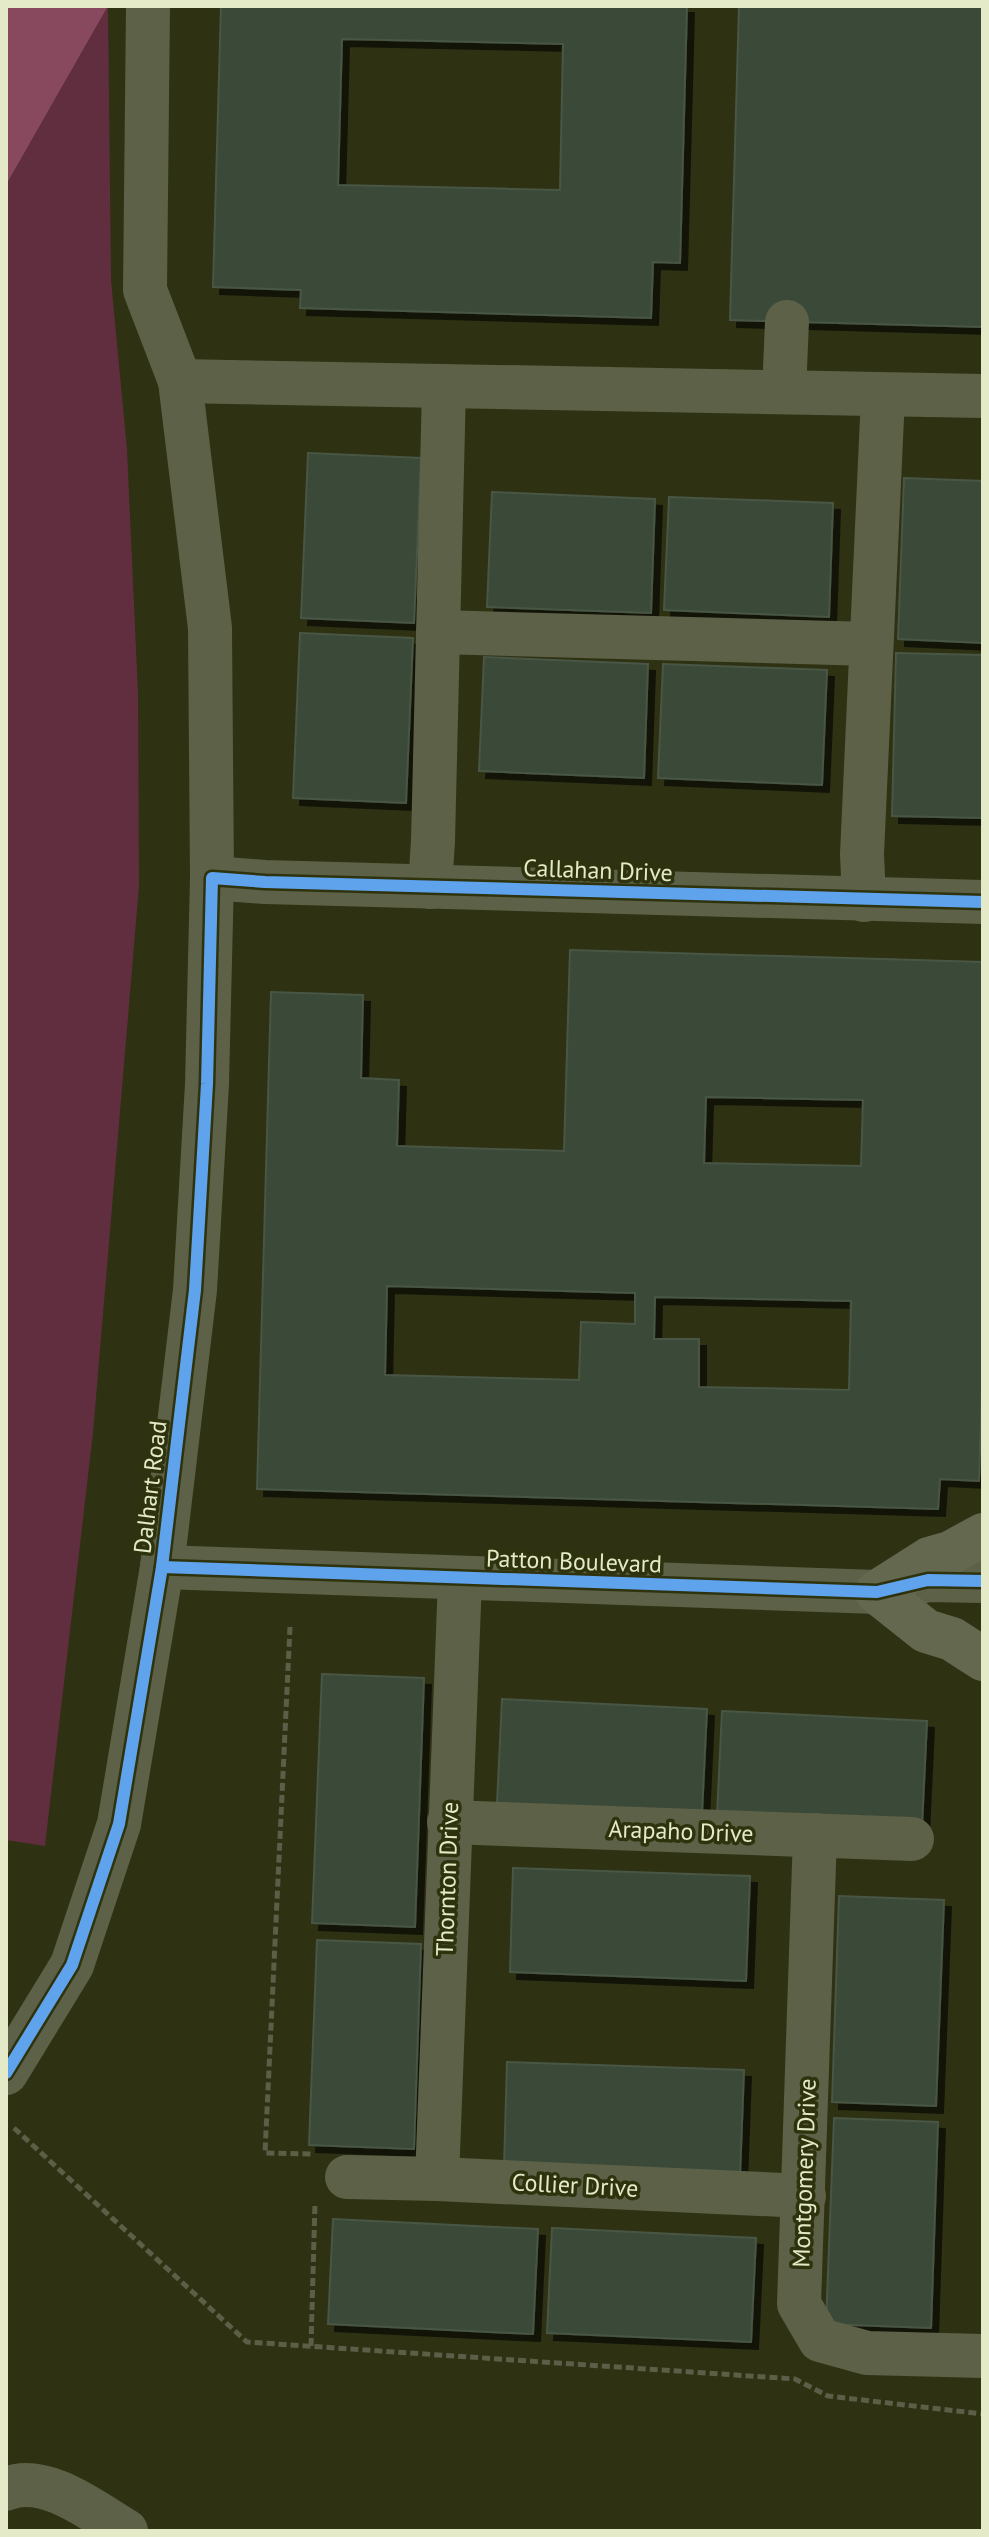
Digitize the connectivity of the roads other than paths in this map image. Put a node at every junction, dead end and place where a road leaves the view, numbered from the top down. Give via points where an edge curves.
1 (148, 6) edge
2 (787, 322) dead end
3 (180, 381) junction
4 (444, 387) junction
5 (784, 392) junction
6 (883, 396) junction
7 (983, 396) edge
8 (438, 632) junction
9 (871, 644) junction
10 (212, 878) junction
11 (430, 887) junction
12 (864, 900) junction
13 (983, 902) edge
14 (983, 1535) edge
15 (162, 1567) junction
16 (460, 1579) junction
17 (983, 1581) edge
18 (877, 1592) junction
19 (983, 1610) edge
20 (983, 1659) edge
21 (449, 1822) junction
22 (815, 1835) junction
23 (912, 1839) dead end
24 (6, 2073) edge
25 (326, 2177) road end
26 (437, 2179) junction
27 (804, 2196) junction
28 (983, 2356) edge
29 (12, 2486) edge
30 (126, 2531) edge

1 - 3 street, Dalhart Road via 145,290
2 - 5 street
3 - 4 street
3 - 10 street, Dalhart Road via 210,628
4 - 5 street
4 - 8 street
5 - 6 street
6 - 7 street
6 - 9 street
8 - 9 street
8 - 11 street
9 - 12 street
10 - 11 street, Callahan Drive
10 - 15 street, Dalhart Road via 195,1290
11 - 12 street, Callahan Drive
12 - 13 street, Callahan Drive
14 - 18 main road via 929,1559
15 - 16 street, Patton Boulevard
15 - 24 street, Dalhart Road via 119,1824 72,1965
16 - 18 street, Patton Boulevard
16 - 21 street, Thornton Drive
17 - 18 street, Patton Boulevard via 928,1580
18 - 19 street, Patton Boulevard via 927,1608
18 - 20 main road via 926,1631 952,1639
21 - 22 street, Arapaho Drive
21 - 26 street, Thornton Drive
22 - 23 street, Arapaho Drive
22 - 27 street, Montgomery Drive
25 - 26 street, Collier Drive
26 - 27 street, Collier Drive
27 - 28 street, Montgomery Drive via 799,2304 820,2340 867,2353
29 - 30 street via 59,2491

